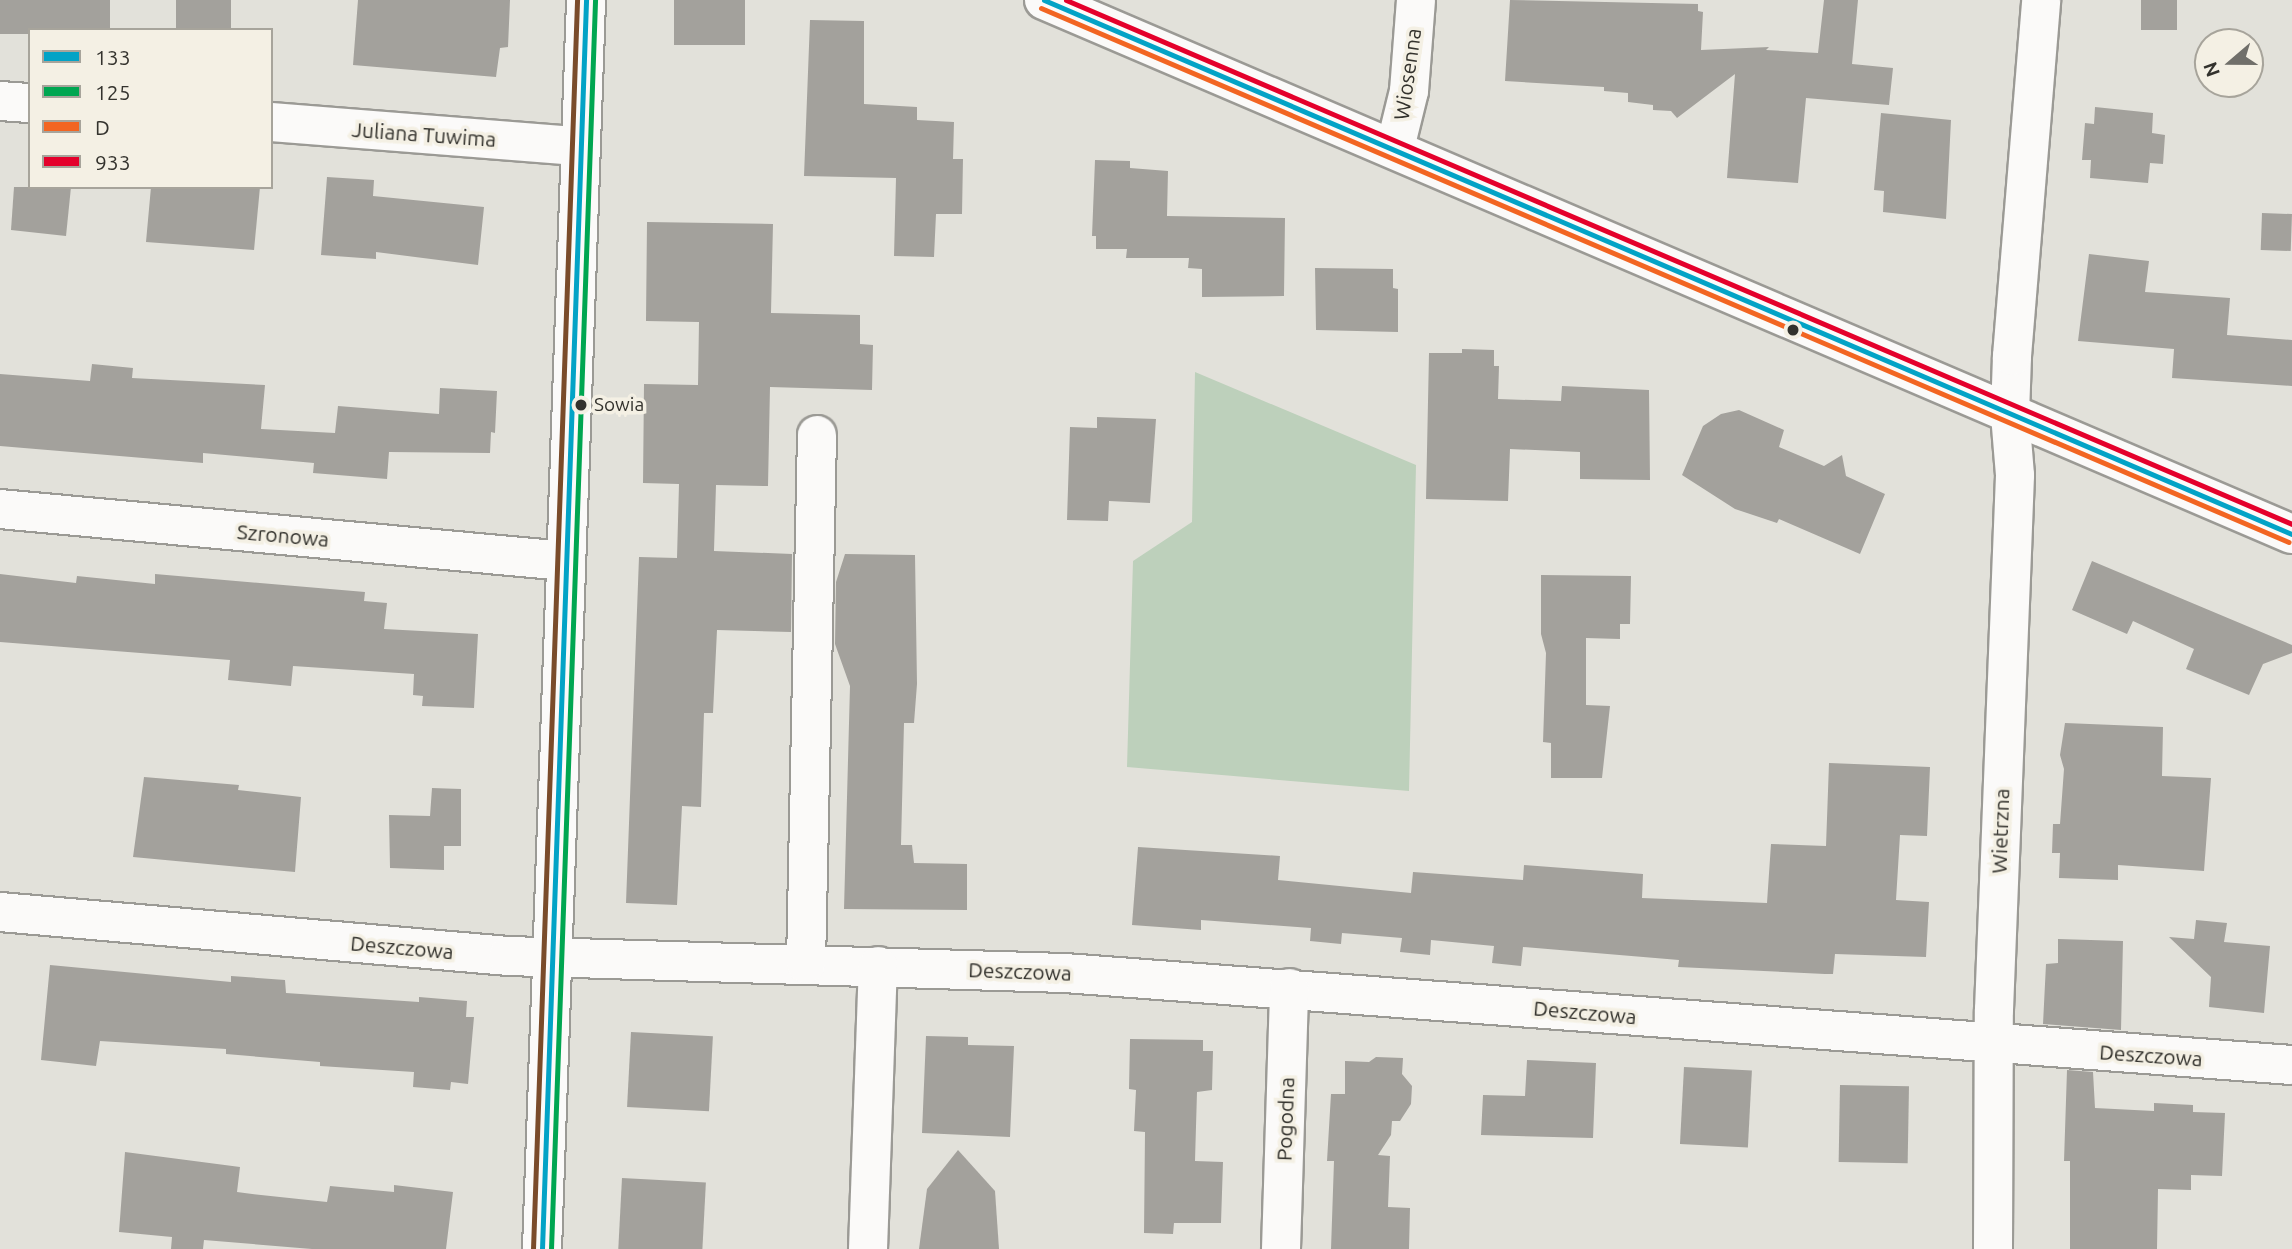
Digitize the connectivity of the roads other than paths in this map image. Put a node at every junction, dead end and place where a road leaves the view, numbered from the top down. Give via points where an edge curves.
1 (586, 0) edge
2 (1044, 0) edge
3 (1416, 0) edge
4 (2041, 0) edge
5 (0, 101) edge
6 (28, 103) edge
7 (273, 122) edge
8 (577, 146) junction
9 (1395, 148) junction
10 (2010, 414) junction
11 (817, 435) dead end
12 (0, 509) edge
13 (2292, 534) edge
14 (565, 561) junction
15 (0, 912) edge
16 (552, 958) junction
17 (806, 964) junction
18 (878, 966) junction
19 (1289, 988) junction
20 (1993, 1044) junction
21 (2292, 1065) edge
22 (542, 1249) edge
23 (868, 1249) edge
24 (1281, 1249) edge
25 (1993, 1249) edge

1 - 8 street
2 - 9 street
3 - 9 street, Wiosenna via 1409,91
4 - 10 street, Wietrzna
5 - 6 street
7 - 8 street, Juliana Tuwima
8 - 14 street
9 - 10 street
10 - 13 street
10 - 20 street, Wietrzna via 2015,474
11 - 17 street
12 - 14 street, Szronowa
14 - 16 street
15 - 16 street, Deszczowa
16 - 17 street, Deszczowa
16 - 22 street
17 - 18 street, Deszczowa
18 - 19 street, Deszczowa
18 - 23 street
19 - 20 street, Deszczowa
19 - 24 street, Pogodna
20 - 21 street, Deszczowa
20 - 25 street, Wietrzna

